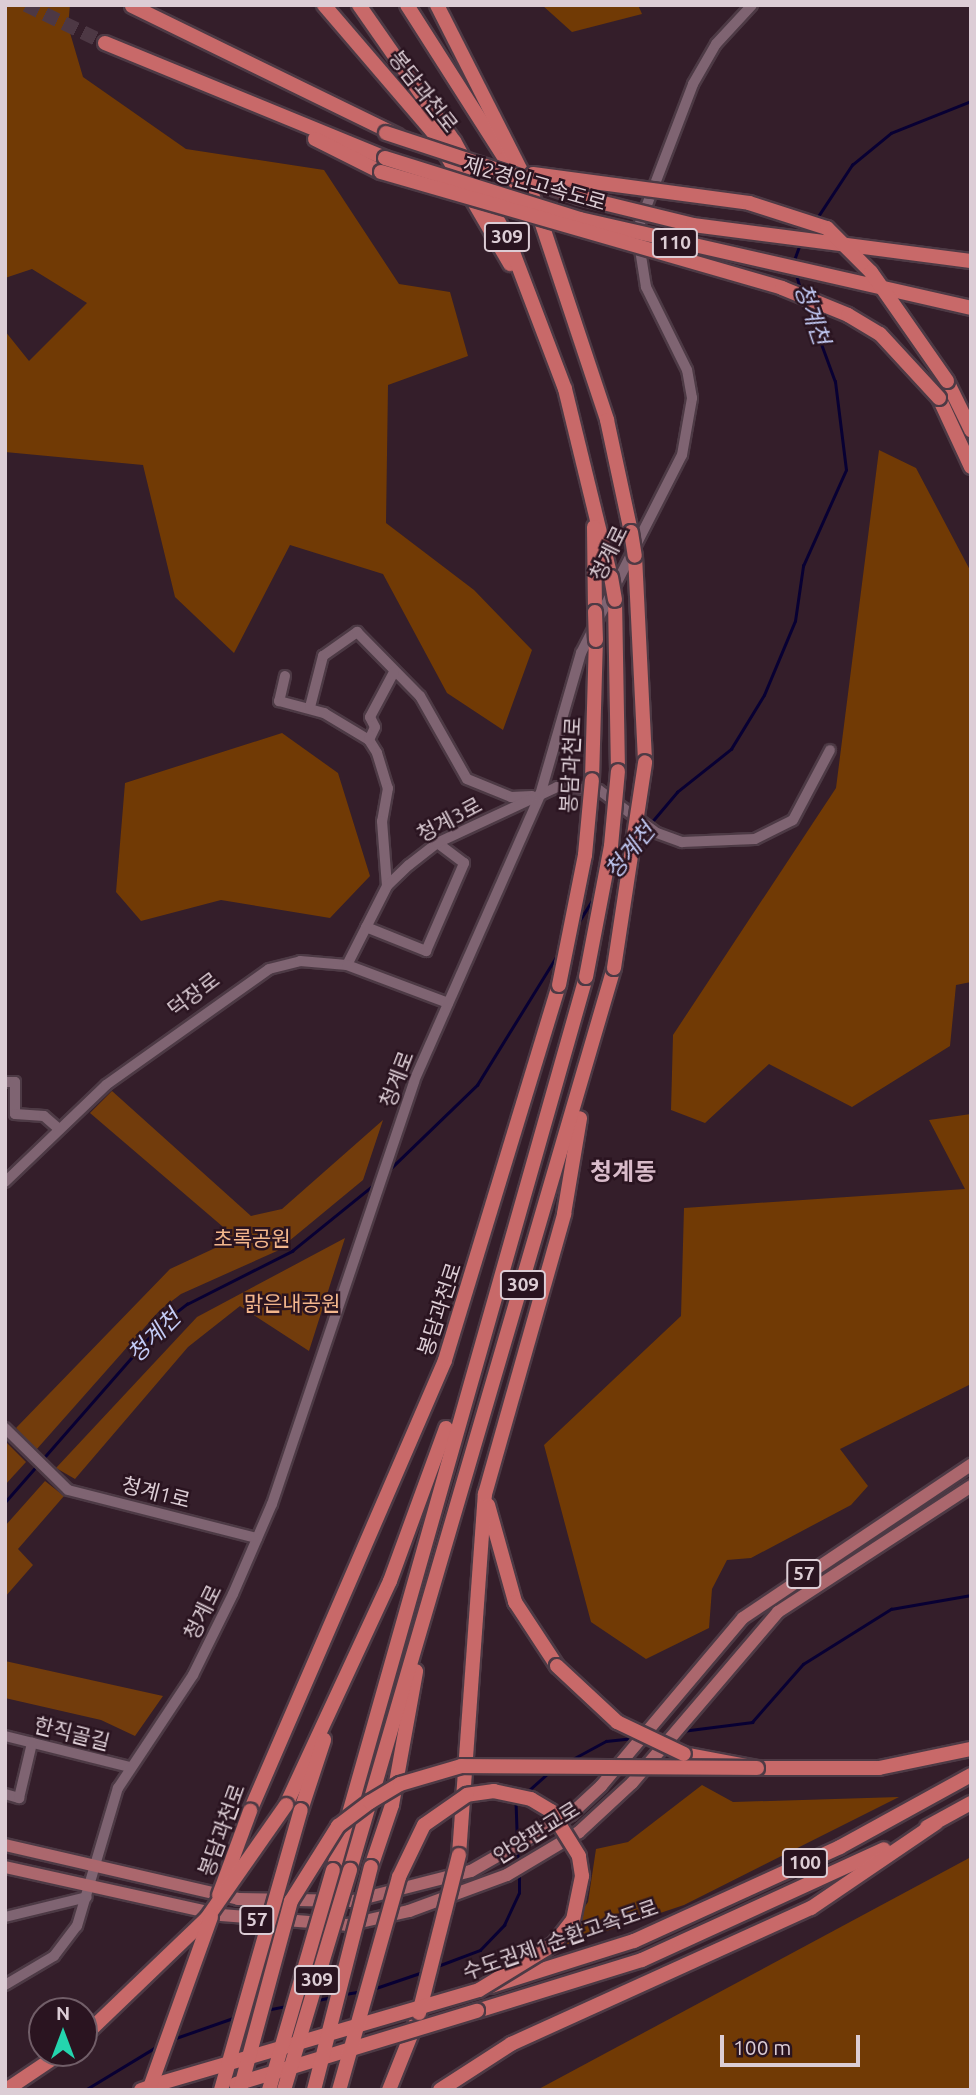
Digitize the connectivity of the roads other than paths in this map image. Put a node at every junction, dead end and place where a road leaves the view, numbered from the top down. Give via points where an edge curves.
1 (324, 5) edge
2 (359, 5) edge
3 (407, 5) edge
4 (437, 5) edge
5 (752, 5) edge
6 (132, 6) edge
7 (105, 43) tunnel mouth
8 (386, 133) junction
9 (383, 165) junction
10 (971, 261) edge
11 (555, 265) junction
12 (521, 283) junction
13 (971, 308) edge
14 (971, 430) edge
15 (971, 467) edge
16 (593, 498) junction
17 (394, 672) junction
18 (285, 676) dead end
19 (310, 707) junction
20 (369, 740) junction
21 (830, 750) dead end
22 (596, 785) junction
23 (540, 795) junction
24 (438, 843) junction
25 (387, 886) junction
26 (366, 927) junction
27 (347, 965) junction
28 (448, 1003) junction
29 (585, 1077) junction
30 (5, 1082) edge
31 (59, 1129) junction
32 (5, 1182) edge
33 (472, 1361) junction
34 (5, 1427) edge
35 (971, 1465) edge
36 (971, 1486) edge
37 (485, 1494) junction
38 (257, 1538) junction
39 (429, 1601) junction
40 (335, 1705) junction
41 (5, 1736) edge
42 (32, 1743) junction
43 (971, 1748) edge
44 (129, 1767) junction
45 (757, 1768) junction
46 (971, 1775) edge
47 (5, 1794) edge
48 (971, 1803) edge
49 (936, 1823) junction
50 (5, 1845) edge
51 (5, 1867) edge
52 (94, 1868) junction
53 (88, 1892) junction
54 (5, 1917) edge
55 (5, 1985) edge
56 (479, 1990) junction
57 (98, 2023) edge
58 (40, 2067) edge
59 (6, 2090) edge
60 (141, 2090) edge
61 (149, 2090) edge
62 (219, 2090) edge
63 (240, 2090) edge
64 (269, 2090) edge
65 (285, 2090) edge
66 (314, 2090) edge
67 (339, 2090) edge
68 (389, 2090) edge
69 (440, 2090) edge

1 - 12 highway, 봉담과천로 via 433,132
2 - 12 highway, 봉담과천로 / 309 via 454,141 508,239
3 - 11 highway, 봉담과천로 / 309 via 505,159
4 - 11 highway, 봉담과천로 via 530,188
5 - 23 street, 청계로 via 716,44 693,84 637,232 640,271 687,370 690,425 671,480 647,515 581,653
6 - 8 highway, 제2경인고속도로 / 110
7 - 9 highway, 제2경인고속도로 / 110
8 - 10 highway, 제2경인고속도로 / 110, bridge via 579,197 694,225
8 - 14 highway, bridge via 539,176 749,203 827,228 871,272 947,382
9 - 13 highway, 제2경인고속도로 / 110, bridge via 580,219
9 - 15 highway, bridge via 782,288 837,311 880,334 939,398
11 - 29 highway, 봉담과천로 / 309, bridge via 607,420 631,532 645,762 614,968
12 - 16 highway, 봉담과천로 / 309 via 565,389
16 - 22 highway, 봉담과천로, bridge
16 - 33 highway, 봉담과천로 / 309, bridge via 615,600 618,771 611,846 586,977
17 - 19 street via 357,632 344,637 323,656
17 - 20 street via 370,717 375,727
17 - 23 street via 420,696 467,779 511,797
18 - 19 street via 279,701
19 - 20 street
20 - 25 street via 388,788 382,821
21 - 22 street, bridge via 793,820 772,835 682,842 657,834
22 - 23 street via 557,787
22 - 61 highway, 봉담과천로, bridge via 559,985 445,1360 250,1811
23 - 24 street, 청계3로
23 - 28 street, 청계로
24 - 25 street, 청계3로
24 - 26 street via 464,863 426,951
25 - 26 street, 청계3로
26 - 27 street, 청계3로
27 - 28 street, 덕장로
27 - 31 street, 덕장로 via 300,961 242,982
28 - 38 street, 청계로 via 397,1130
29 - 37 highway, 봉담과천로 via 564,1214
29 - 39 highway, 봉담과천로 / 309
30 - 31 street via 15,1082 15,1114 44,1116
31 - 32 street, 덕장로
33 - 40 highway
33 - 64 highway, 봉담과천로 / 309, bridge
34 - 38 street, 청계1로 via 68,1490
35 - 52 main road, 안양판교로 / 57 via 743,1618 638,1746 571,1814 503,1855 418,1890 353,1901 238,1899
36 - 53 main road, 안양판교로 / 57 via 778,1612 610,1804 544,1855 507,1875 409,1911 347,1925 220,1915
37 - 45 highway, bridge via 515,1602 557,1665 588,1699 649,1740 684,1754
37 - 68 highway, 봉담과천로, bridge via 459,1855 419,2015
38 - 44 street, 청계로 via 192,1675
39 - 65 highway, 봉담과천로 / 309, bridge
39 - 66 highway, bridge via 392,1805 371,1867
40 - 57 highway, bridge via 286,1805 207,1918
40 - 62 highway, bridge
41 - 42 street, 한직골길
42 - 44 street, 한직골길
42 - 47 street via 19,1798
43 - 45 highway via 878,1768
44 - 52 street, 청계로
45 - 63 highway, bridge via 461,1766 400,1784 370,1802 338,1826 291,1901
46 - 56 highway, 수도권제1순환고속도로 / 100, bridge via 840,1847 634,1941
48 - 49 highway, 수도권제1순환고속도로 / 100
49 - 62 highway, 수도권제1순환고속도로 / 100, bridge via 642,1960
49 - 69 highway via 811,1908 511,2043
50 - 52 main road, 안양판교로 / 57
51 - 53 main road, 안양판교로 / 57
52 - 53 street, 청계로
53 - 54 street
53 - 55 street, 청계로 via 78,1927 54,1956
56 - 60 highway, 수도권제1순환고속도로 / 100, bridge
56 - 67 highway, bridge via 554,1944 573,1920 579,1899 579,1856 565,1829 551,1811 517,1794 467,1795 424,1825 399,1877
58 - 59 highway

